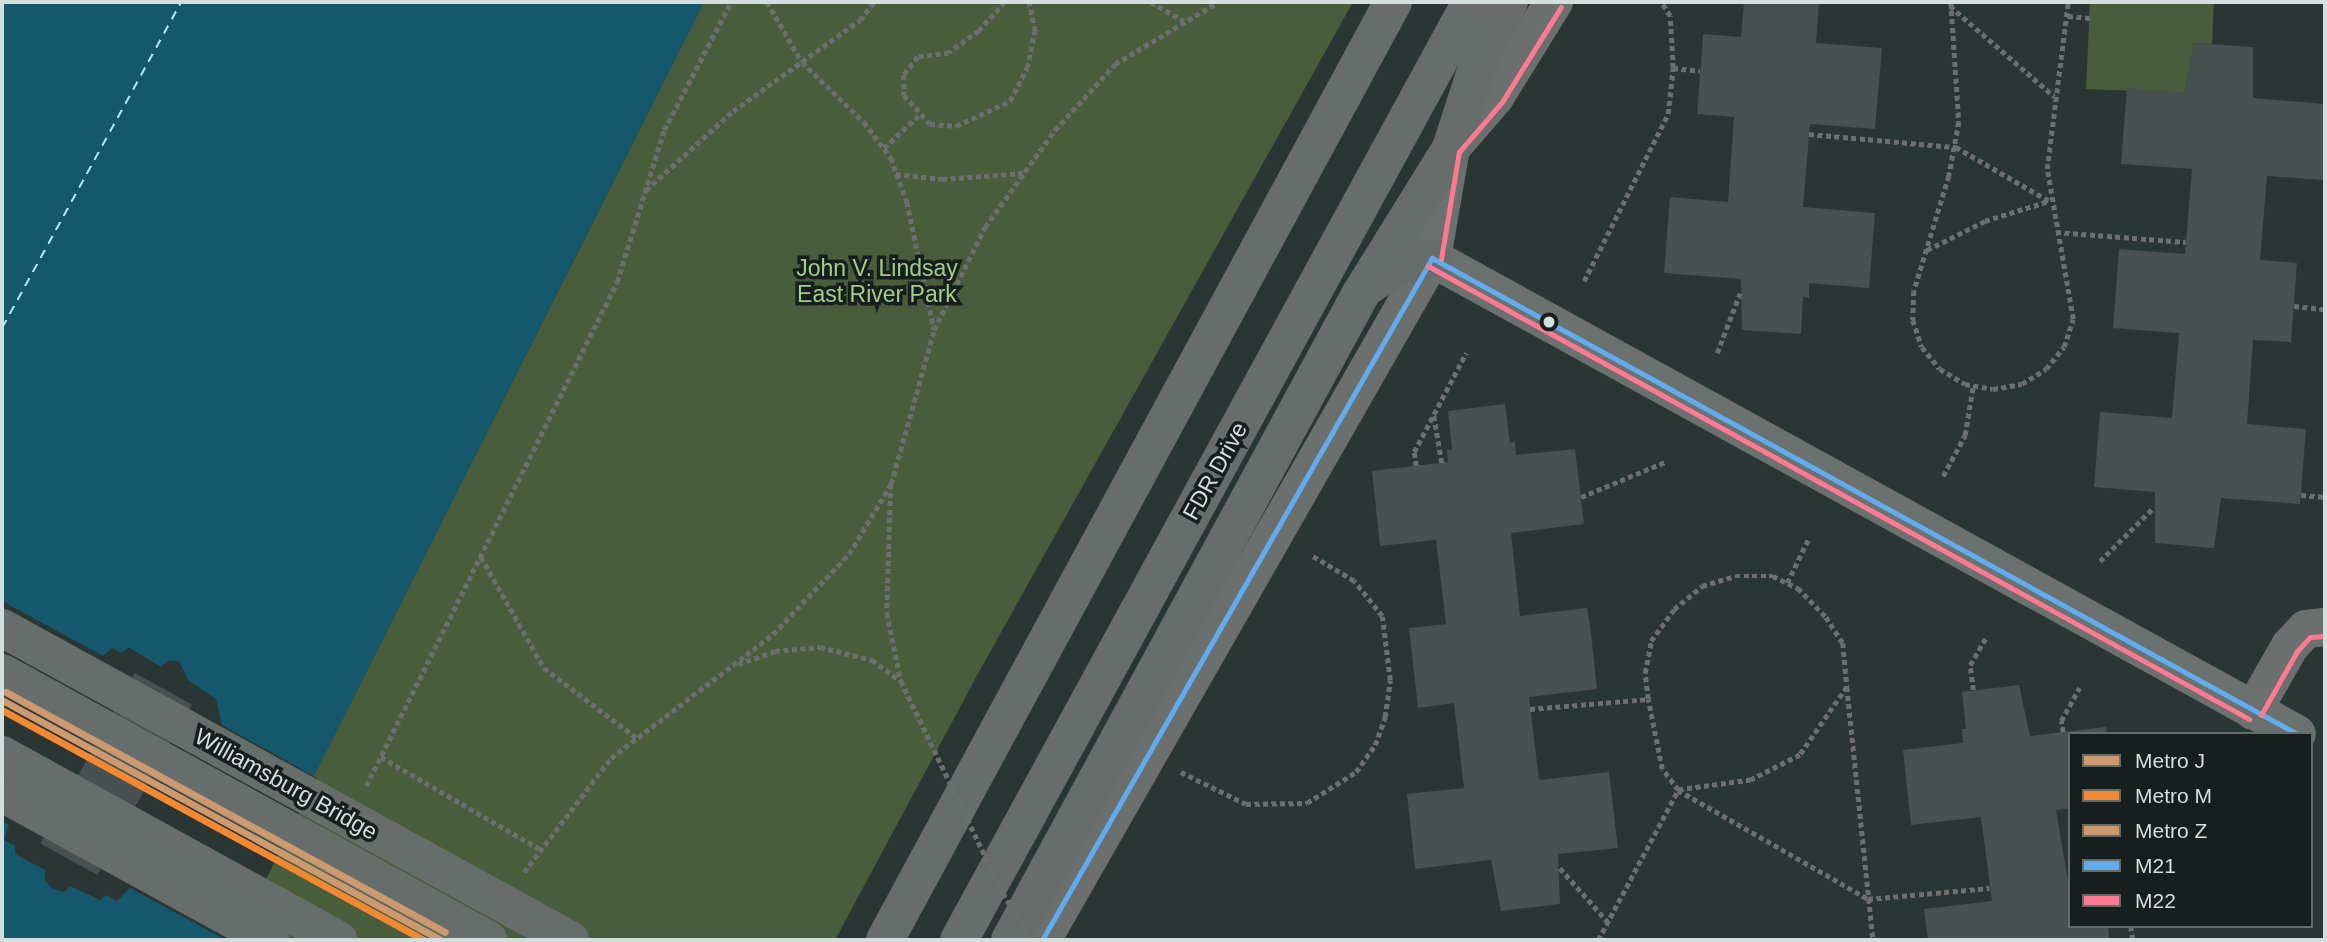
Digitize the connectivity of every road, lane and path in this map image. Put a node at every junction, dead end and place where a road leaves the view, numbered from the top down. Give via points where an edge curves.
1 (731, 2) edge
2 (767, 2) edge
3 (874, 2) edge
4 (1005, 2) edge
5 (1029, 2) edge
6 (1151, 2) edge
7 (1218, 2) edge
8 (1393, 2) edge
9 (1471, 2) edge
10 (1509, 2) edge
11 (1554, 2) edge
12 (1661, 2) edge
13 (2068, 2) edge
14 (1950, 4) edge
15 (2068, 16) junction
16 (2090, 18) dead end
17 (1184, 21) junction
18 (802, 62) junction
19 (1673, 68) junction
20 (1700, 71) dead end
21 (2055, 97) junction
22 (918, 116) junction
23 (1809, 134) dead end
24 (884, 148) junction
25 (1451, 148) junction
26 (1956, 148) junction
27 (1023, 173) junction
28 (896, 174) junction
29 (645, 191) junction
30 (2049, 201) junction
31 (2056, 232) junction
32 (2186, 242) dead end
33 (1926, 250) junction
34 (1432, 258) junction
35 (1584, 281) dead end
36 (1740, 293) dead end
37 (1360, 295) junction
38 (2294, 306) dead end
39 (2325, 309) edge
40 (934, 330) junction
41 (1466, 353) dead end
42 (1717, 353) dead end
43 (1973, 386) junction
44 (1434, 415) junction
45 (1665, 462) dead end
46 (1442, 463) dead end
47 (1416, 466) dead end
48 (1943, 476) dead end
49 (891, 484) junction
50 (2301, 495) dead end
51 (1581, 497) dead end
52 (2325, 497) edge
53 (2154, 507) dead end
54 (1808, 540) dead end
55 (481, 556) junction
56 (1312, 556) dead end
57 (2100, 561) dead end
58 (1787, 583) junction
59 (2325, 627) edge
60 (2, 628) edge
61 (1986, 637) dead end
62 (732, 666) junction
63 (2, 673) edge
64 (901, 681) junction
65 (1847, 687) junction
66 (2079, 688) dead end
67 (1973, 691) dead end
68 (1648, 699) junction
69 (1530, 709) dead end
70 (2253, 711) junction
71 (2063, 732) dead end
72 (2293, 732) edge
73 (637, 738) junction
74 (2, 755) edge
75 (380, 757) junction
76 (1180, 771) dead end
77 (1678, 790) junction
78 (2, 793) edge
79 (362, 794) dead end
80 (540, 849) junction
81 (1560, 868) dead end
82 (519, 882) dead end
83 (1990, 888) dead end
84 (1868, 899) junction
85 (1608, 922) junction
86 (270, 940) edge
87 (338, 940) edge
88 (488, 940) edge
89 (570, 940) edge
90 (885, 940) edge
91 (959, 940) edge
92 (1010, 940) edge
93 (1031, 940) edge
94 (1042, 940) edge
95 (1598, 940) edge
96 (1873, 940) edge

1 - 29 path via 664,130
2 - 18 path
3 - 18 path via 860,20
4 - 22 path via 979,31 949,53 918,57 904,75 904,95
5 - 22 path via 1035,32 1027,68 1010,101 956,126 930,124
6 - 17 path
7 - 17 path
8 - 90 highway
9 - 91 highway, FDR Drive
10 - 25 highway via 1481,55
11 - 25 street via 1503,86
12 - 19 path via 1670,16
13 - 15 path
14 - 21 path
14 - 26 path via 1960,93
15 - 16 path
15 - 21 path
17 - 27 path via 1115,64
18 - 24 path
18 - 29 path via 733,111
19 - 20 path
19 - 35 path via 1668,114
21 - 30 path via 2047,169
22 - 24 path
23 - 26 path
24 - 28 path
25 - 34 main road
25 - 37 highway
26 - 30 path
26 - 33 path
27 - 28 path via 942,178
27 - 40 path via 985,226
28 - 40 path
29 - 55 path via 617,282
30 - 31 path
30 - 33 path via 1985,220
31 - 32 path
31 - 43 path via 2073,304 2064,347 2046,369 2022,384 1993,389
33 - 43 path via 1914,291 1916,334 1940,369
34 - 37 highway via 1399,265
34 - 70 main road
34 - 94 street
36 - 42 path
37 - 92 highway
38 - 39 path
40 - 49 path
41 - 44 path
43 - 48 path via 1965,435
44 - 46 path
44 - 47 path via 1414,452
45 - 51 path
49 - 62 path via 849,554 773,634
49 - 64 path via 887,613
50 - 52 path
53 - 57 path
54 - 58 path
55 - 73 path via 544,668
55 - 75 path
56 - 76 path via 1354,581 1382,616 1390,680 1385,718 1375,745 1356,772 1307,803 1246,804
58 - 65 path via 1826,617 1843,643
58 - 68 path via 1773,576 1735,576 1702,586 1674,609 1651,641 1644,673
59 - 70 street via 2306,629 2290,646
60 - 89 highway, Williamsburg Bridge, bridge
61 - 67 path via 1970,665
62 - 64 path via 775,651 820,647 872,660
62 - 73 path
63 - 88 highway, Williamsburg Bridge, bridge
64 - 93 path, bridge via 990,869
65 - 77 path via 1800,755 1751,780
65 - 84 path
66 - 71 path via 2061,721
68 - 69 path
68 - 77 path via 1662,769
70 - 72 main road
73 - 80 path via 611,758
74 - 87 highway, bridge
75 - 79 path
75 - 80 path
77 - 84 path
77 - 85 path
78 - 86 highway
80 - 82 path
81 - 85 path
83 - 84 path
84 - 96 path
85 - 95 path

